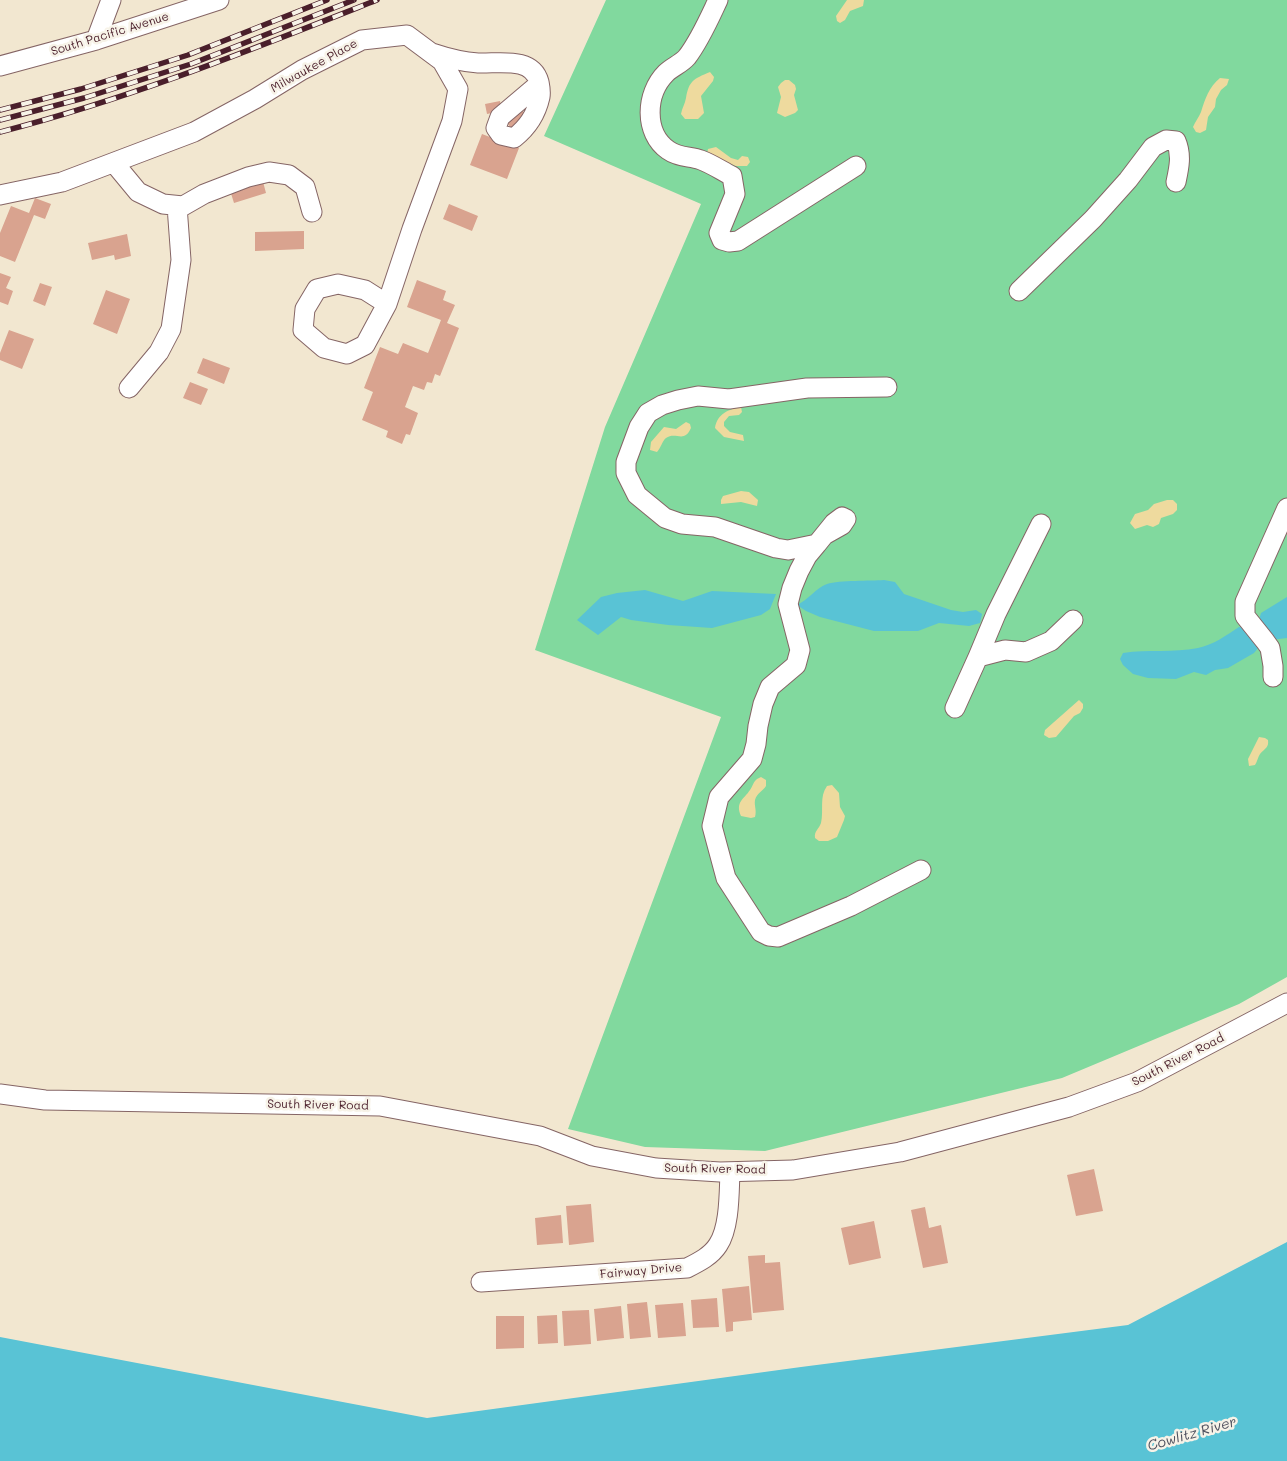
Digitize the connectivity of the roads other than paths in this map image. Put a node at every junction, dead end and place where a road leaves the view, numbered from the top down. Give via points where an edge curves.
1 (111, 0) edge
2 (219, 0) edge
3 (718, 0) edge
4 (96, 40) junction
5 (431, 52) junction
6 (0, 66) edge
7 (539, 84) dead end
8 (114, 163) junction
9 (856, 166) dead end
10 (1176, 182) dead end
11 (0, 195) edge
12 (177, 206) junction
13 (312, 212) dead end
14 (1018, 291) dead end
15 (387, 304) junction
16 (887, 386) dead end
17 (129, 388) dead end
18 (1287, 508) edge
19 (1041, 524) dead end
20 (1073, 620) dead end
21 (978, 657) junction
22 (1272, 678) dead end
23 (955, 708) dead end
24 (921, 870) dead end
25 (1287, 1004) edge
26 (0, 1094) edge
27 (730, 1172) junction
28 (481, 1282) dead end

1 - 4 street
2 - 4 street, South Pacific Avenue
3 - 9 street via 686,58 666,73 654,89 650,108 651,126 658,141 670,152 700,160 732,176 735,194 719,233 722,240 738,240
4 - 6 street, South Pacific Avenue
5 - 7 street via 455,60 529,67
5 - 8 street, Milwaukee Place via 407,36 362,40 302,70 194,132
5 - 15 street, Milwaukee Place via 442,61 458,88 452,121
8 - 11 street, Milwaukee Place via 62,182
8 - 12 street via 138,192 163,204
10 - 14 street via 1179,149 1176,141 1166,140 1153,146 1093,219
12 - 13 street via 248,177 269,172 289,174 305,187
12 - 17 street via 182,260 171,329 159,352
15 - 15 street via 365,345 346,354 324,348 303,330 305,309 317,289 338,284 365,290
16 - 24 street via 807,388 729,399 698,396 662,405 648,413 639,427 626,462 626,473 637,495 665,518 682,524 715,527 788,550 821,539 799,571 788,604 800,650 796,665 770,687 761,711 752,759 718,797 714,812 712,826 726,878 761,932 778,937 852,906
18 - 22 street via 1245,602 1245,616 1270,648
19 - 21 street
20 - 21 street via 1051,642 1026,652 1005,650
21 - 23 street
25 - 27 street, South River Road via 1137,1082 1069,1107 900,1152 793,1170
26 - 27 street, South River Road via 45,1100 380,1106 540,1136 592,1156 656,1168
27 - 28 street, Fairway Drive via 727,1218 719,1244 704,1260 687,1268

